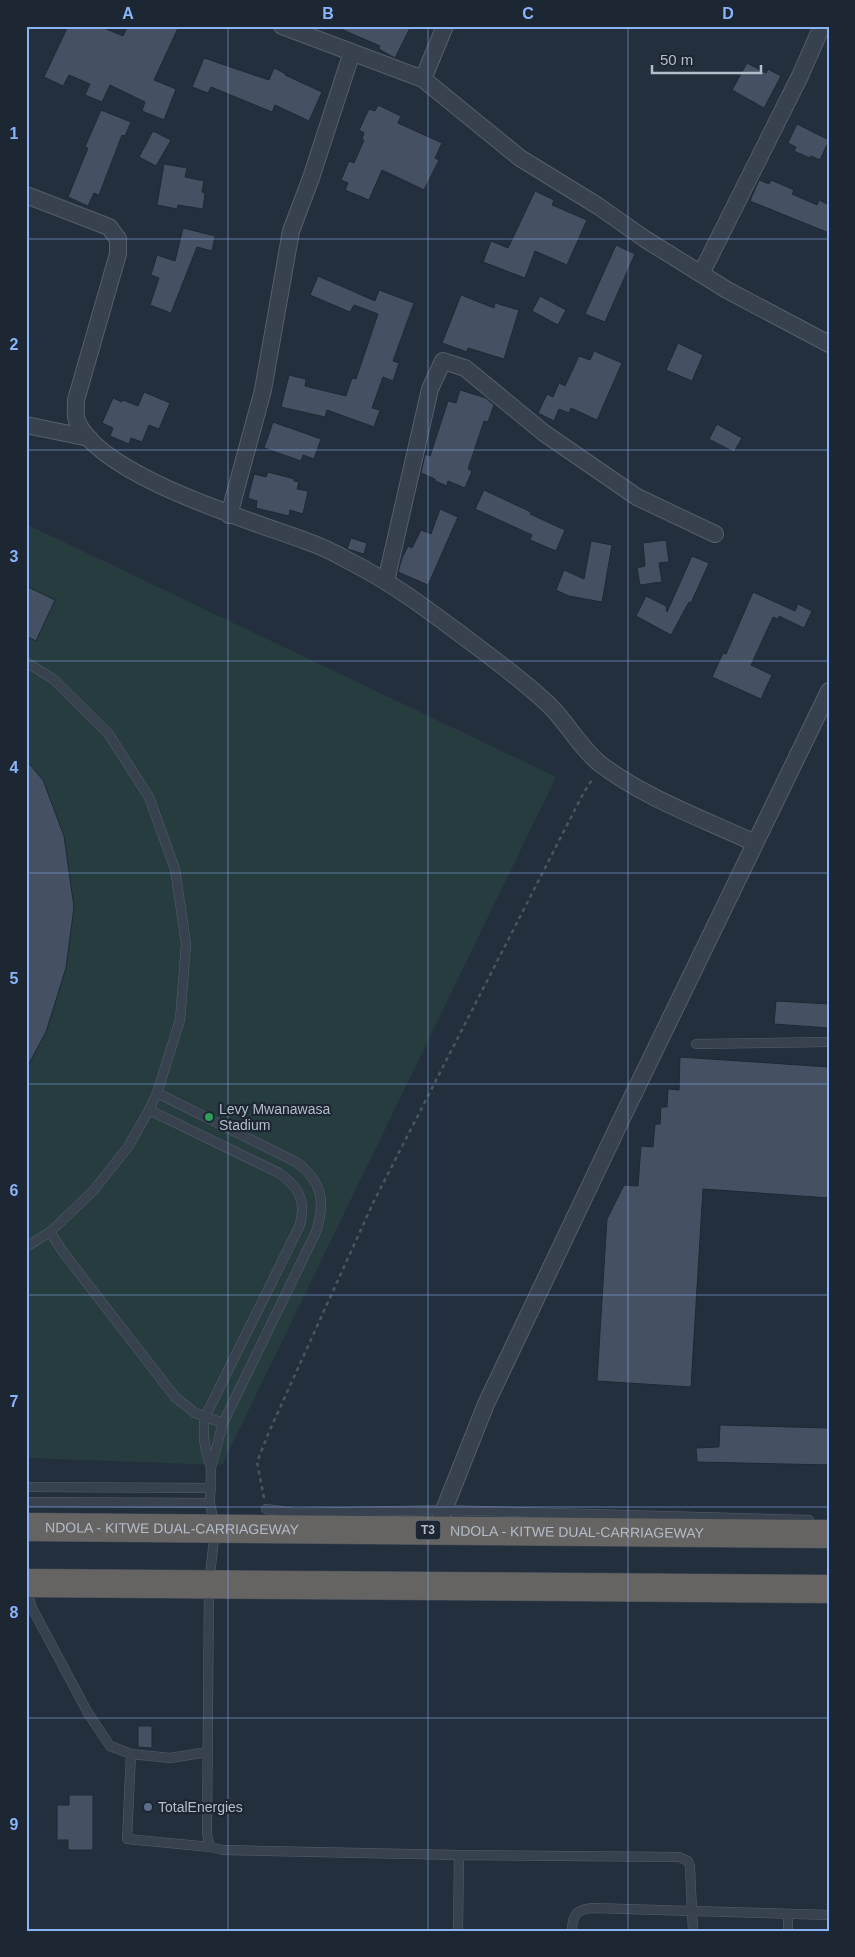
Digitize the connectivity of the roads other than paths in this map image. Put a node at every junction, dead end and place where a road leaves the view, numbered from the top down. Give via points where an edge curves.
1 (282, 26) edge
2 (445, 26) edge
3 (822, 26) edge
4 (352, 52) junction
5 (423, 79) junction
6 (26, 195) edge
7 (701, 274) junction
8 (829, 344) edge
9 (26, 425) edge
10 (90, 438) junction
11 (229, 515) junction
12 (715, 534) dead end
13 (386, 581) junction
14 (26, 662) edge
15 (829, 691) edge
16 (755, 843) junction
17 (829, 1042) edge
18 (696, 1044) dead end
19 (157, 1093) junction
20 (149, 1110) junction
21 (50, 1232) junction
22 (26, 1247) edge
23 (205, 1417) junction
24 (222, 1423) junction
25 (212, 1468) junction
26 (26, 1487) edge
27 (211, 1488) junction
28 (26, 1502) edge
29 (210, 1504) junction
30 (266, 1510) road end
31 (440, 1520) junction
32 (26, 1527) edge
33 (824, 1527) edge
34 (215, 1530) junction
35 (26, 1583) edge
36 (209, 1584) junction
37 (26, 1588) edge
38 (829, 1589) edge
39 (208, 1752) junction
40 (131, 1754) junction
41 (210, 1847) junction
42 (459, 1855) junction
43 (692, 1911) junction
44 (788, 1914) junction
45 (829, 1915) edge
46 (458, 1931) edge
47 (572, 1931) edge
48 (693, 1931) edge
49 (788, 1931) edge

1 - 4 street
2 - 5 street
3 - 7 street
4 - 5 street
4 - 11 street via 291,231 263,390
5 - 7 street via 520,158
6 - 10 street via 109,227 118,239 118,254 76,400 76,420
7 - 8 street
9 - 10 street
10 - 11 street via 106,454 135,472
11 - 13 street via 308,541
12 - 13 street via 636,497 544,433 465,368 443,361 430,389
13 - 16 street via 495,660 549,706 601,764 638,788
14 - 19 lane via 54,679 108,733 149,797 175,869 186,944 180,1020
15 - 16 street
16 - 31 street via 486,1404
17 - 18 lane
19 - 20 lane
19 - 24 lane via 296,1162 308,1170 320,1193 322,1207 316,1232
20 - 21 lane via 128,1147 93,1191
20 - 23 lane via 279,1173 297,1189 302,1202 300,1225
21 - 22 lane
21 - 23 lane via 62,1252 175,1397
23 - 24 lane
23 - 25 lane via 203,1439
24 - 25 lane
25 - 27 lane
26 - 27 lane
27 - 29 lane
28 - 29 lane
29 - 34 lane
30 - 31 lane
31 - 33 highway, NDOLA - KITWE DUAL-CARRIAGEWAY / T3
31 - 34 highway, NDOLA - KITWE DUAL-CARRIAGEWAY / T3
32 - 34 highway, NDOLA - KITWE DUAL-CARRIAGEWAY / T3
34 - 36 lane
35 - 36 highway
36 - 38 highway
36 - 39 lane
37 - 40 lane via 32,1608 88,1714 110,1746
39 - 40 lane via 170,1758
39 - 41 lane via 207,1834
40 - 41 lane via 127,1839
41 - 42 lane via 223,1850
42 - 43 lane via 679,1857 688,1861 690,1866
42 - 46 lane
43 - 44 lane
43 - 47 lane via 583,1909 572,1921
43 - 48 lane
44 - 45 lane
44 - 49 lane

